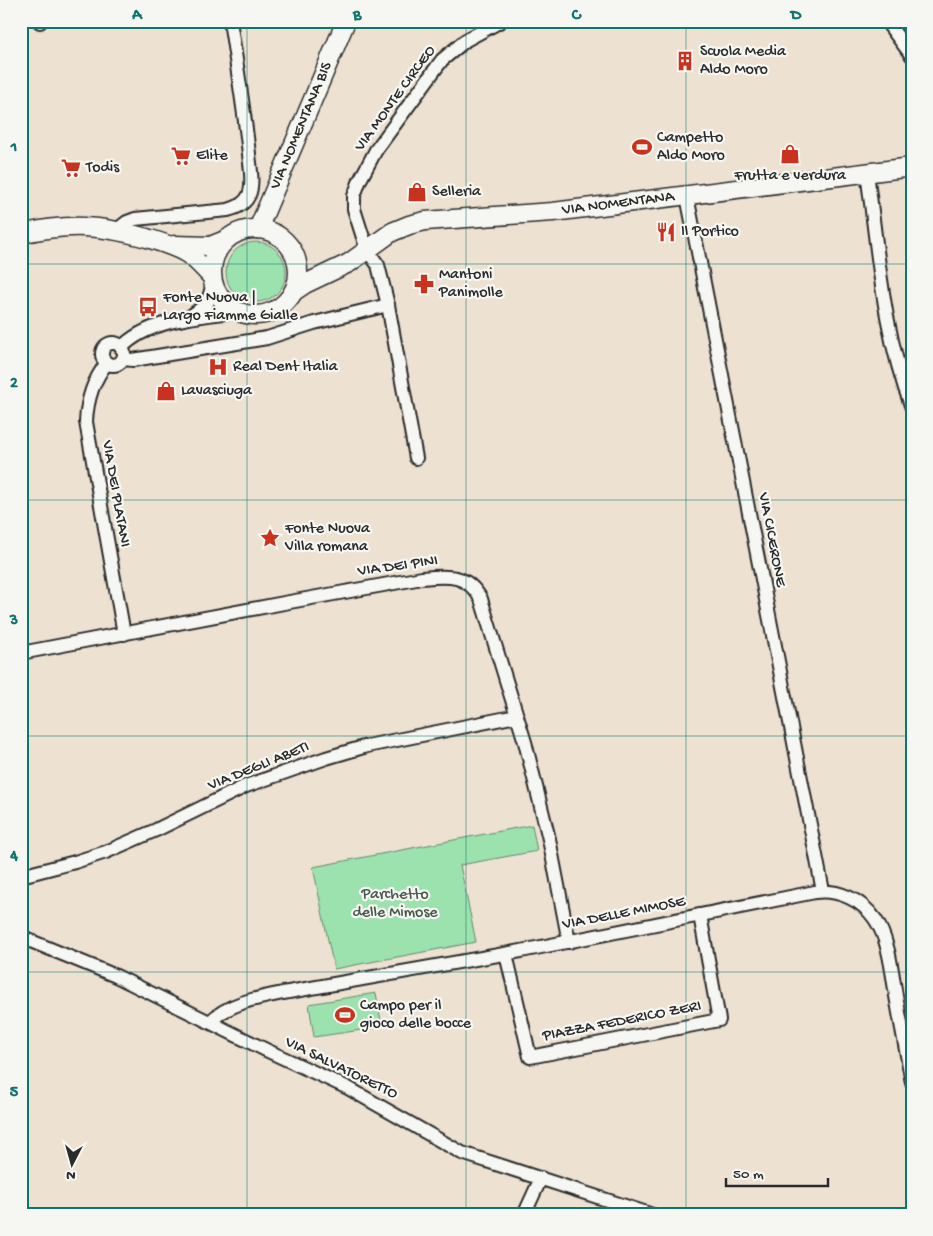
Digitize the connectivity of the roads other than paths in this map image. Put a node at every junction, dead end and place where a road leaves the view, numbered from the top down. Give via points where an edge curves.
1 (230, 21) edge
2 (346, 21) edge
3 (501, 21) edge
4 (886, 21) edge
5 (912, 56) edge
6 (912, 167) edge
7 (868, 172) junction
8 (687, 196) junction
9 (258, 228) junction
10 (117, 230) junction
11 (21, 234) edge
12 (225, 240) junction
13 (168, 244) junction
14 (366, 250) junction
15 (295, 256) junction
16 (336, 270) junction
17 (213, 280) junction
18 (293, 292) junction
19 (388, 305) junction
20 (238, 311) junction
21 (189, 317) junction
22 (122, 353) junction
23 (106, 363) junction
24 (912, 408) edge
25 (416, 458) dead end
26 (124, 634) junction
27 (21, 653) edge
28 (517, 716) junction
29 (21, 876) edge
30 (823, 891) junction
31 (700, 915) junction
32 (21, 937) edge
33 (569, 942) junction
34 (506, 954) junction
35 (210, 1022) junction
36 (909, 1055) edge
37 (912, 1083) edge
38 (541, 1178) junction
39 (612, 1202) junction
40 (524, 1215) edge
41 (607, 1215) edge
42 (653, 1215) edge

1 - 10 street via 246,124 251,175 248,198 228,210 135,219
2 - 9 main road, VIA NOMENTANA BIS
3 - 14 street, VIA MONTE CIRCEO via 448,54 376,150 354,196 354,209
4 - 5 street
6 - 7 main road, VIA NOMENTANA
7 - 8 main road, VIA NOMENTANA
7 - 24 street via 889,327
8 - 14 main road, VIA NOMENTANA via 542,213 425,221 397,230
8 - 30 street, VIA CICERONE
9 - 12 main road via 236,233
9 - 15 main road via 280,237
10 - 11 main road via 72,226
10 - 13 main road
12 - 13 main road via 210,246
12 - 17 main road via 212,263
13 - 17 main road via 188,254
14 - 16 main road, VIA NOMENTANA
14 - 19 street via 378,265
15 - 16 main road via 314,266
15 - 18 main road via 298,274
16 - 18 main road, VIA NOMENTANA
17 - 20 main road via 223,300
17 - 21 street via 207,304
18 - 20 main road via 283,304 269,312
19 - 22 street via 267,338 133,360
19 - 25 street
20 - 21 street
21 - 22 street via 142,332
22 - 23 street via 116,365
22 - 23 street via 116,344 106,346 102,354
23 - 26 street, VIA DEI PLATANI via 94,383 86,422
26 - 27 street, VIA DEI PINI
26 - 28 street, VIA DEI PINI via 422,578 455,577 473,586 481,599
28 - 29 street, VIA DEGLI ABETI via 376,744 326,758 246,786 106,852
28 - 33 street, VIA DEI PINI via 549,838
30 - 31 street, VIA DELLE MIMOSE
30 - 36 street, VIA DELLE MIMOSE via 853,899 878,924 890,962
31 - 33 street, VIA DELLE MIMOSE
31 - 34 street, PIAZZA FEDERICO ZERI via 719,1020 530,1056
32 - 35 street, VIA SALVATORETTO via 116,976
33 - 34 street, VIA DELLE MIMOSE
34 - 35 street, VIA DELLE MIMOSE via 266,996 229,1008
35 - 38 street, VIA SALVATORETTO via 358,1093 462,1153
36 - 37 street, VIA DELLE MIMOSE
38 - 39 street, VIA SALVATORETTO
38 - 40 street
39 - 41 street
39 - 42 street, VIA SALVATORETTO

